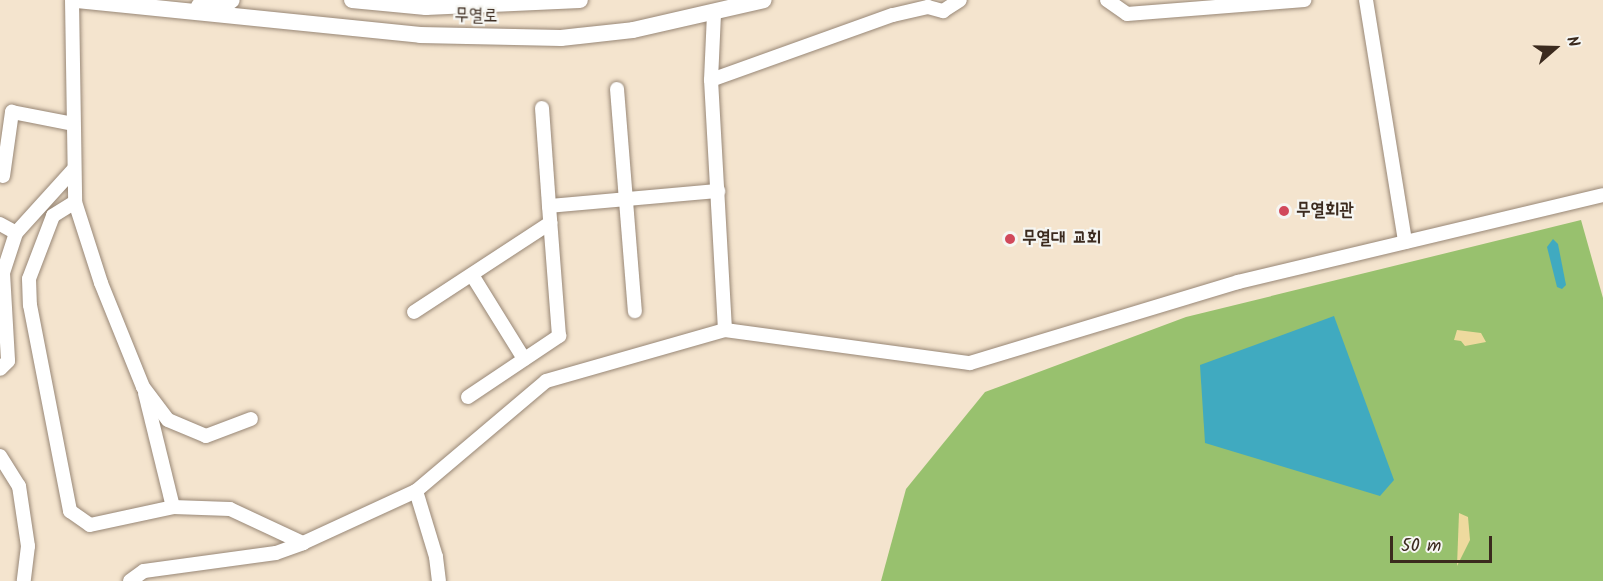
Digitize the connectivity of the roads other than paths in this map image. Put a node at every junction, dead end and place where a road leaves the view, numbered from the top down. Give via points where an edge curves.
1 (72, 0) edge
2 (77, 0) edge
3 (232, 0) edge
4 (352, 0) edge
5 (580, 0) edge
6 (764, 0) edge
7 (960, 0) edge
8 (1107, 0) edge
9 (1304, 0) edge
10 (1366, 0) edge
11 (385, 2) edge
12 (714, 6) edge
13 (172, 11) junction
14 (711, 80) junction
15 (617, 89) dead end
16 (542, 108) dead end
17 (73, 124) junction
18 (74, 169) junction
19 (3, 176) dead end
20 (718, 191) junction
21 (1603, 195) edge
22 (626, 200) junction
23 (75, 202) junction
24 (549, 207) junction
25 (550, 223) junction
26 (0, 224) edge
27 (16, 233) junction
28 (1406, 242) junction
29 (472, 275) junction
30 (635, 311) dead end
31 (414, 312) dead end
32 (725, 330) junction
33 (524, 359) junction
34 (0, 369) edge
35 (143, 387) junction
36 (468, 397) dead end
37 (251, 419) dead end
38 (0, 456) edge
39 (416, 491) junction
40 (173, 507) junction
41 (303, 543) junction
42 (24, 581) edge
43 (130, 581) edge
44 (439, 581) edge

1 - 17 street
2 - 13 main road, 무열로
3 - 13 main road via 224,5
4 - 11 main road, 무열로
5 - 11 main road, 무열로 via 426,8
6 - 12 main road, 무열로
7 - 14 street via 943,11 928,7 893,15
8 - 9 street via 1127,14
10 - 28 street
12 - 13 main road, 무열로 via 633,30 561,38 420,35
12 - 14 street
14 - 20 street
15 - 22 street
16 - 24 street
17 - 18 street
17 - 19 street via 12,112
18 - 23 street
18 - 27 street
20 - 22 street
20 - 32 street
21 - 28 street
22 - 24 street
22 - 30 street
23 - 35 street via 100,284
23 - 40 street via 53,216 29,279 33,331 70,511 90,525
24 - 25 street
25 - 29 street
25 - 33 street via 559,336
26 - 27 street
27 - 34 street via 3,273 8,361
28 - 32 street via 1238,282 970,363
29 - 31 street
29 - 33 street
32 - 39 street via 546,381
33 - 36 street
35 - 37 street via 168,420 206,436
35 - 40 street
38 - 42 street via 19,486 27,546
39 - 41 street
39 - 44 street via 436,557
40 - 41 street via 230,509
41 - 43 street via 276,553 144,571

